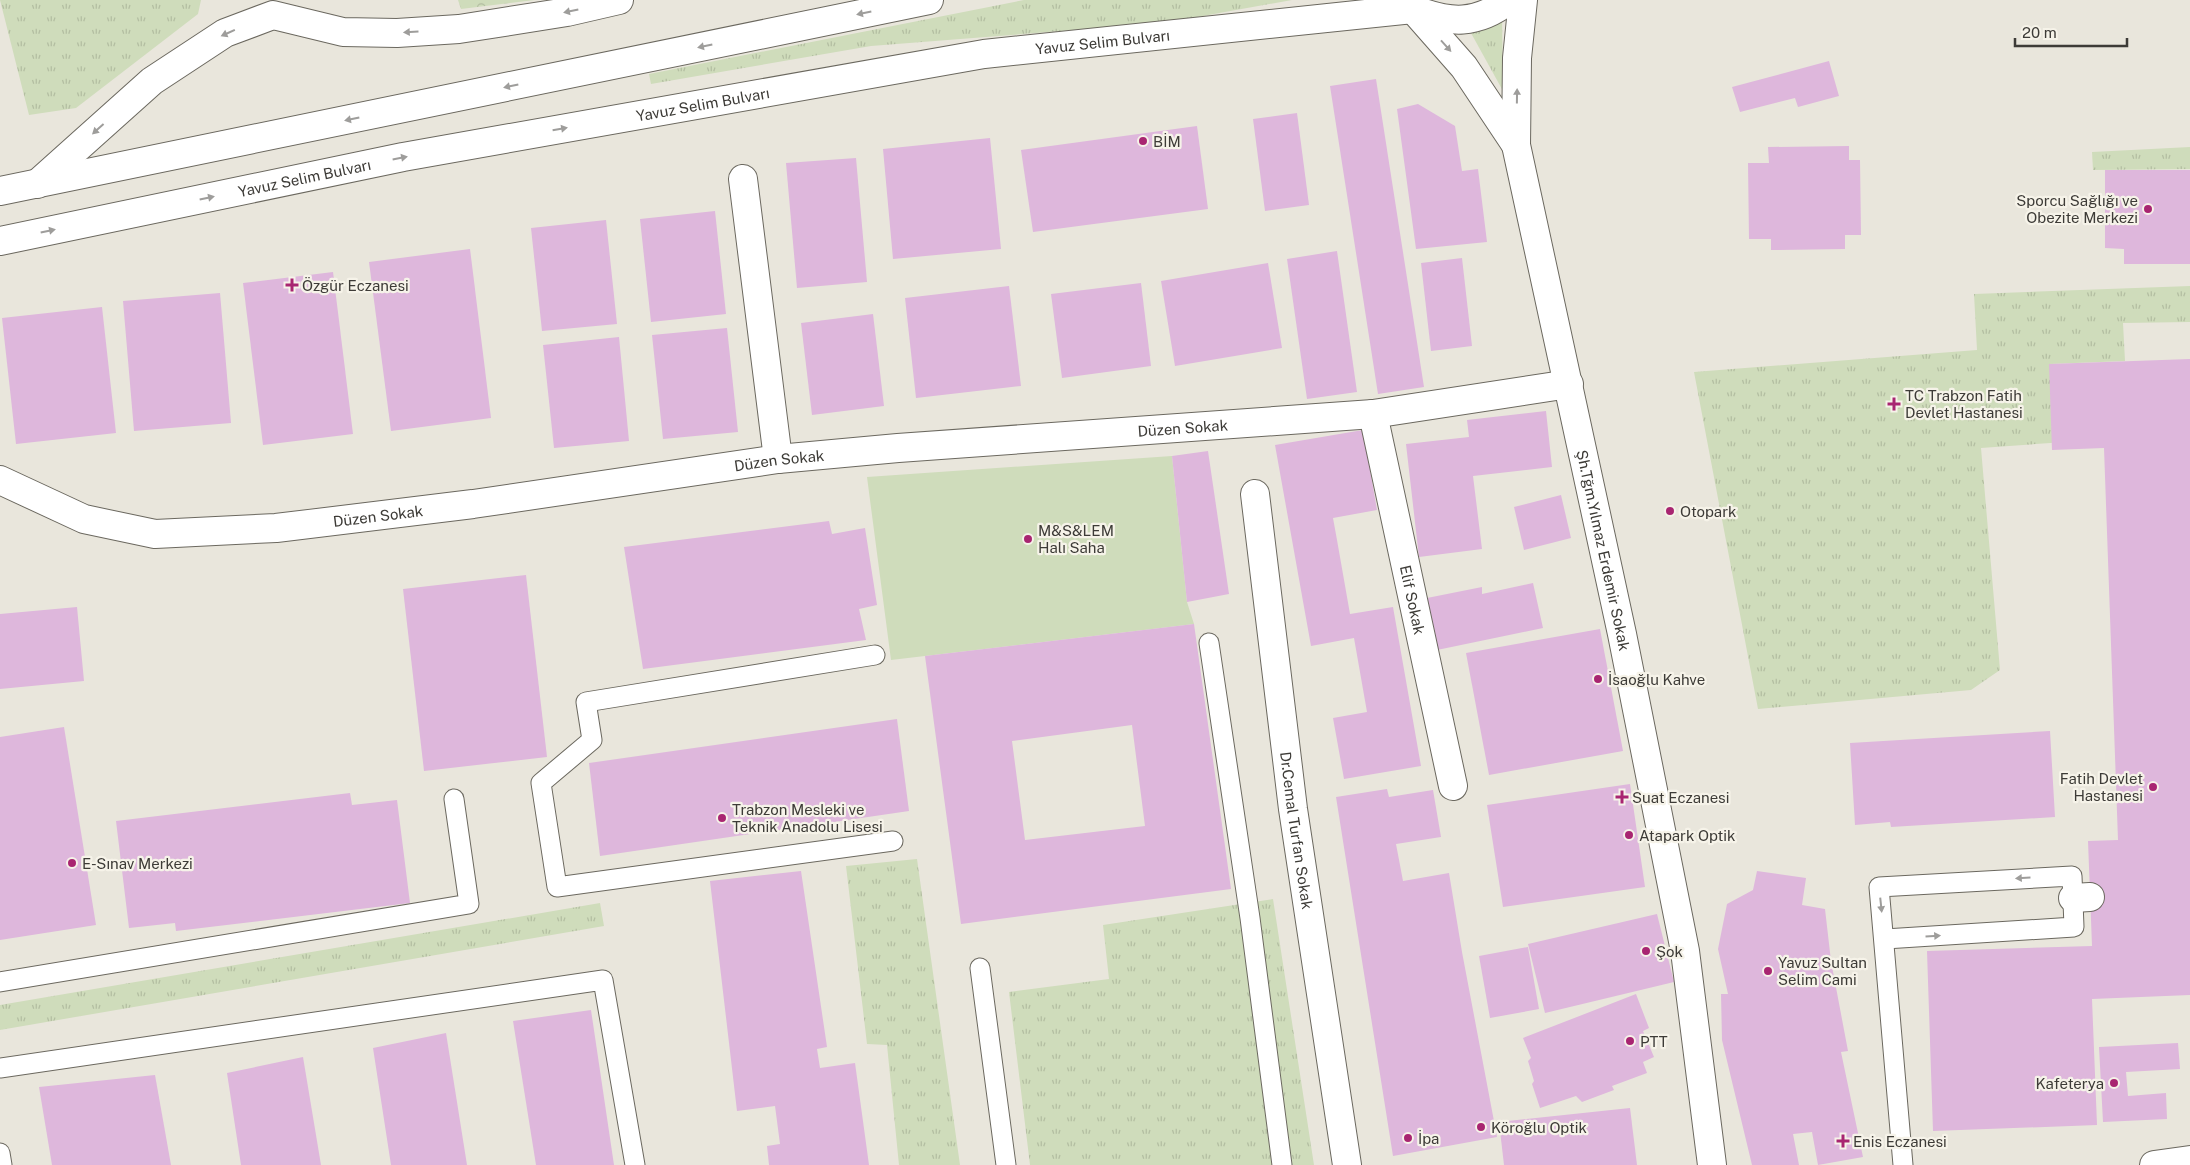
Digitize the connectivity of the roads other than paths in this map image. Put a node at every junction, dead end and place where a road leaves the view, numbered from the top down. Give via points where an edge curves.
1 (619, 0) edge
2 (929, 0) edge
3 (1509, 0) edge
4 (1523, 0) edge
5 (1408, 5) edge
6 (279, 8) edge
7 (1516, 145) junction
8 (743, 179) dead end
9 (36, 184) junction
10 (0, 191) edge
11 (0, 241) edge
12 (1569, 384) junction
13 (1373, 414) junction
14 (778, 459) junction
15 (0, 480) edge
16 (1255, 494) dead end
17 (1209, 642) dead end
18 (875, 655) dead end
19 (1453, 786) dead end
20 (454, 799) dead end
21 (893, 841) dead end
22 (1885, 939) junction
23 (980, 968) dead end
24 (0, 982) edge
25 (0, 1068) edge
26 (0, 1153) edge
27 (2190, 1160) edge
28 (2, 1165) edge
29 (635, 1165) edge
30 (1006, 1165) edge
31 (1282, 1165) edge
32 (1347, 1165) edge
33 (1712, 1165) edge
34 (1903, 1165) edge
35 (2154, 1165) edge

1 -> 6 street via 459,29 397,33 343,32
2 -> 9 street
3 - 5 street, Yavuz Selim Bulvarı via 1487,14 1462,20 1437,19
7 -> 4 street, Şh.Tğm.Yılmaz Erdemir Sokak via 1517,58
5 -> 7 street, Şh.Tğm.Yılmaz Erdemir Sokak via 1464,66
11 -> 5 street, Yavuz Selim Bulvarı via 402,157 984,54
6 -> 9 street via 225,33 152,81
7 - 12 street, Şh.Tğm.Yılmaz Erdemir Sokak
8 - 14 street
9 - 10 street
12 - 13 street, Düzen Sokak
12 - 33 street, Şh.Tğm.Yılmaz Erdemir Sokak via 1685,951
13 - 14 street, Düzen Sokak
13 - 19 street, Elif Sokak
14 - 15 street, Düzen Sokak via 473,504 276,528 156,534 84,519
16 - 32 street, Dr.Cemal Turfan Sokak via 1294,809
17 - 31 lane
18 - 21 lane via 586,702 592,740 541,783 556,887
20 - 24 lane via 469,904
22 -> 22 lane via 2074,927 2081,897 2072,876 1879,887
22 - 34 lane
23 - 30 lane
25 - 29 lane via 602,980
26 - 28 lane
27 - 35 street

